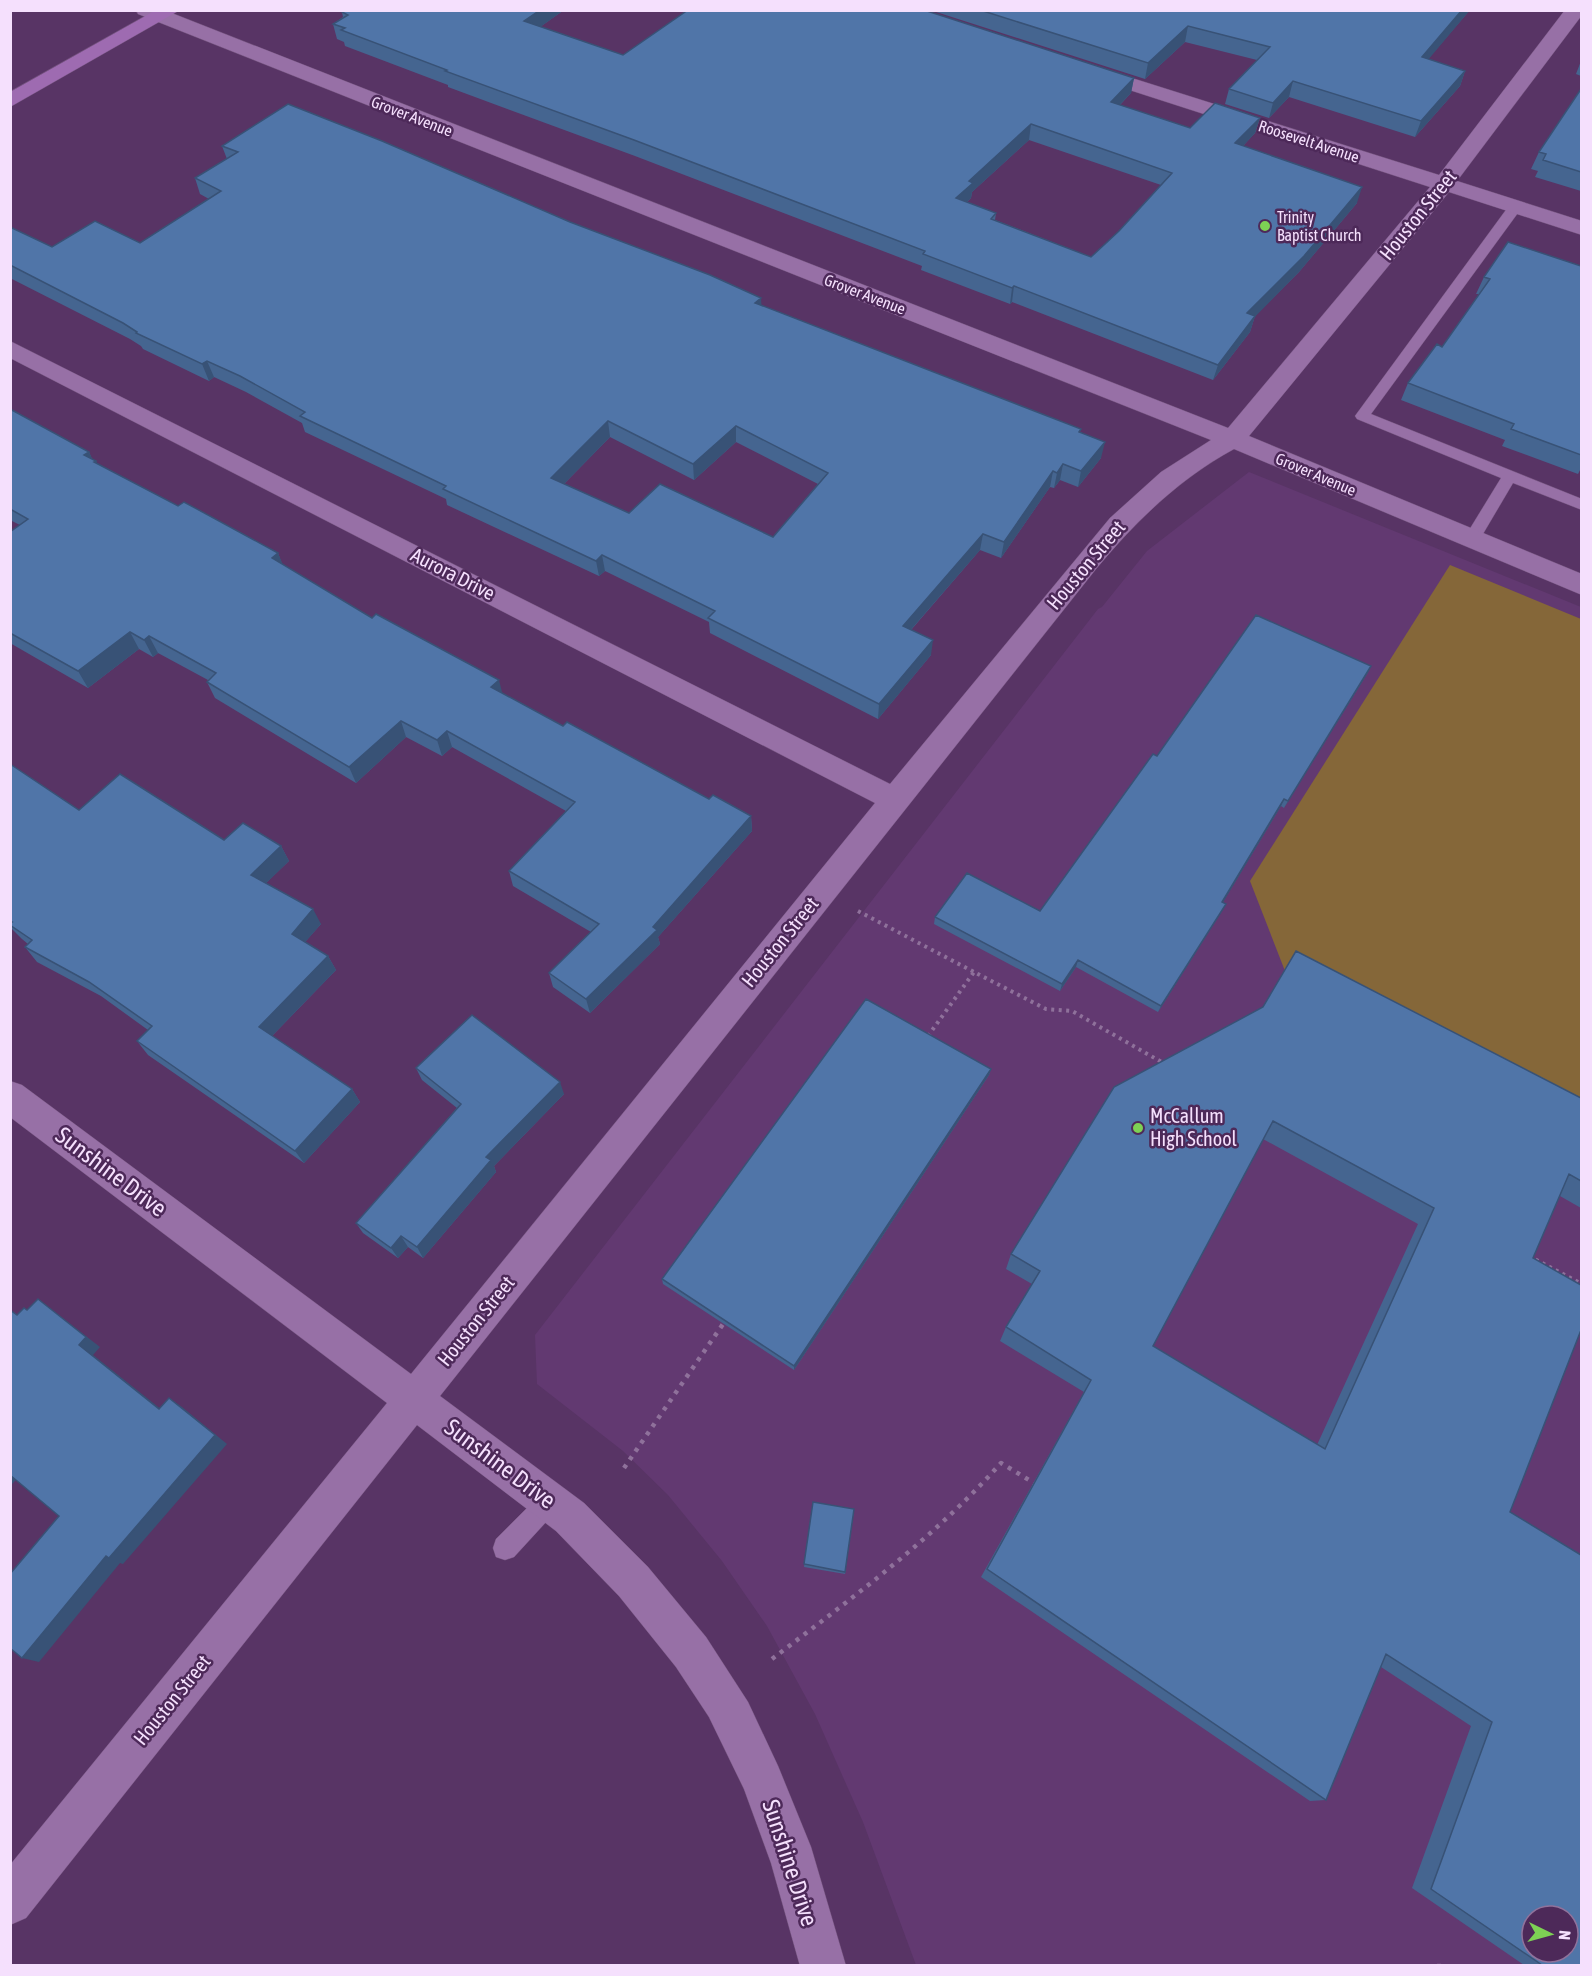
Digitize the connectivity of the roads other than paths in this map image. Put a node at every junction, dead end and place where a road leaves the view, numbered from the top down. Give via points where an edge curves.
1 (1575, 10) edge
2 (159, 13) edge
3 (1070, 65) edge
4 (10, 101) edge
5 (1444, 184) junction
6 (1516, 206) junction
7 (1581, 228) edge
8 (10, 348) edge
9 (1233, 439) junction
10 (1510, 476) junction
11 (1581, 505) edge
12 (1471, 540) junction
13 (1581, 585) edge
14 (895, 800) junction
15 (10, 1096) edge
16 (413, 1398) junction
17 (550, 1502) junction
18 (505, 1548) dead end
19 (10, 1902) edge
20 (823, 1965) edge

1 - 5 street, Houston Street
2 - 4 street
2 - 9 street, Grover Avenue
3 - 5 street, Roosevelt Avenue
5 - 6 street, Roosevelt Avenue
5 - 9 street, Houston Street
6 - 7 street, Roosevelt Avenue
6 - 10 lane via 1362,416
8 - 14 street, Aurora Drive
9 - 12 street, Grover Avenue
9 - 14 street, Houston Street via 1186,464 1112,531
10 - 11 lane
10 - 12 lane
12 - 13 street, Grover Avenue
14 - 16 street, Houston Street
15 - 16 street, Sunshine Drive
16 - 17 street, Sunshine Drive
16 - 19 street, Houston Street
17 - 18 lane
17 - 20 street, Sunshine Drive via 609,1554 648,1597 724,1701 783,1833

